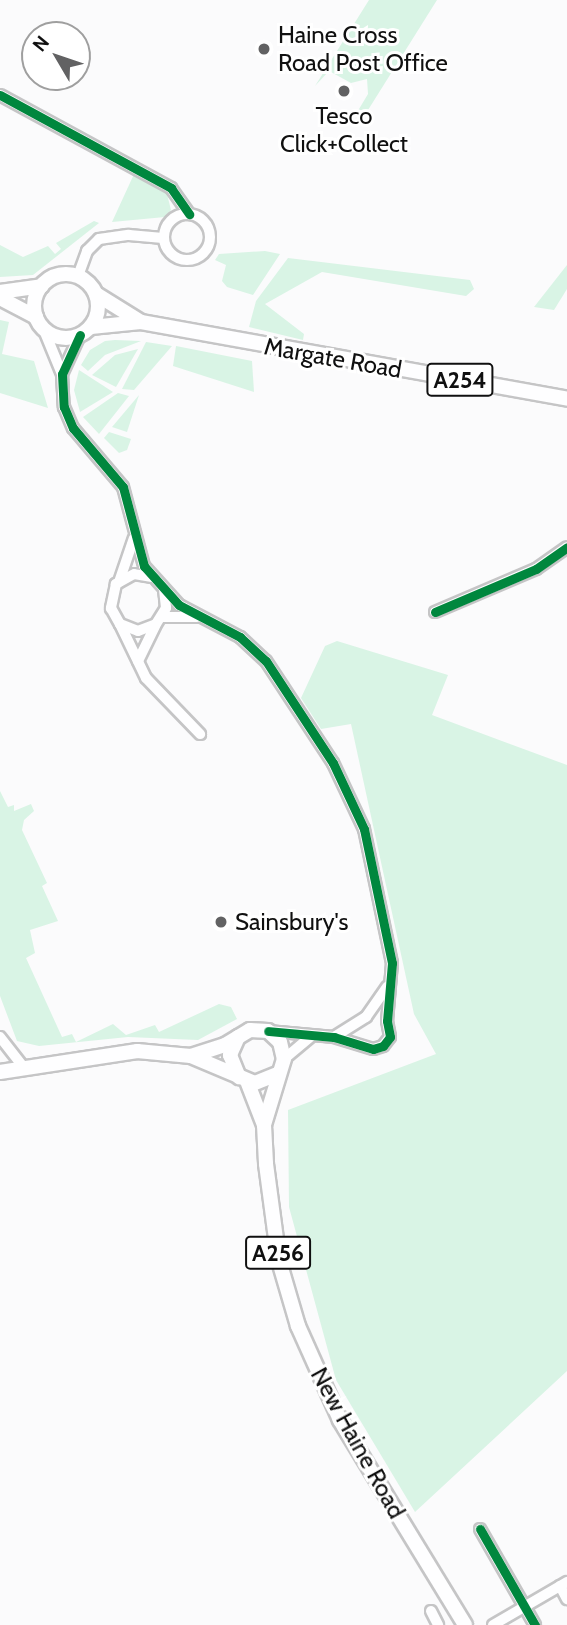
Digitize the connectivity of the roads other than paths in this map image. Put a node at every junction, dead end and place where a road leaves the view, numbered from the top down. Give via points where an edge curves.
1 (0, 95) edge
2 (189, 214) junction
3 (163, 238) junction
4 (78, 276) junction
5 (42, 286) junction
6 (0, 292) edge
7 (96, 294) junction
8 (0, 298) edge
9 (141, 322) junction
10 (40, 323) junction
11 (86, 331) junction
12 (62, 373) junction
13 (567, 399) edge
14 (134, 536) junction
15 (567, 547) edge
16 (152, 577) junction
17 (118, 582) junction
18 (164, 589) junction
19 (435, 612) dead end
20 (197, 617) junction
21 (160, 621) junction
22 (120, 624) junction
23 (138, 662) junction
24 (200, 734) dead end
25 (388, 985) junction
26 (364, 1019) junction
27 (387, 1021) junction
28 (268, 1031) junction
29 (242, 1033) junction
30 (0, 1037) edge
31 (310, 1037) junction
32 (334, 1037) junction
33 (362, 1045) junction
34 (191, 1056) junction
35 (284, 1059) junction
36 (23, 1068) junction
37 (0, 1072) edge
38 (277, 1074) junction
39 (243, 1079) junction
40 (264, 1125) junction
41 (480, 1529) dead end
42 (563, 1584) edge
43 (567, 1598) edge
44 (524, 1606) junction
45 (431, 1611) dead end
46 (438, 1625) edge
47 (465, 1625) edge
48 (493, 1625) edge
49 (535, 1625) edge

1 - 2 street via 171,188
2 - 3 street via 171,220
2 - 3 street via 208,227 210,239 203,253 181,259 168,251
3 - 4 street via 129,235 99,239 87,251
4 - 5 main road via 57,276
4 - 7 main road, Margate Road / A254
5 - 6 main road
5 - 10 main road via 36,296
7 - 9 main road, Margate Road / A254
7 - 11 main road via 99,307
8 - 10 main road, Margate Road / A254
9 - 11 main road, Margate Road / A254
9 - 13 main road, Margate Road / A254
10 - 11 main road, Margate Road / A254 via 63,339
10 - 12 street
11 - 12 street
12 - 14 street via 67,416 116,475 129,500
14 - 16 street
14 - 17 street
15 - 19 street via 536,569
16 - 17 street via 134,574
16 - 18 street
17 - 22 street via 110,600
18 - 20 street
18 - 21 street
20 - 21 street
20 - 25 street via 240,637 266,661 351,794 364,829 392,963
21 - 22 street via 138,631
21 - 23 street
22 - 23 street
23 - 24 street via 146,678
25 - 26 street
25 - 27 street
26 - 27 street via 377,1015
26 - 32 street
26 - 33 street via 357,1035
27 - 33 street via 387,1042 373,1049
28 - 29 main road
28 - 31 street
28 - 35 main road via 280,1042
29 - 34 main road via 225,1045
29 - 39 main road, New Haine Road / A256 via 230,1055
30 - 36 street
31 - 32 street
31 - 35 street
32 - 33 street
34 - 36 main road via 137,1051
34 - 39 main road
35 - 38 main road, New Haine Road / A256
36 - 37 main road
38 - 39 main road via 263,1083
38 - 40 main road, New Haine Road / A256
39 - 40 main road, New Haine Road / A256
40 - 47 main road, New Haine Road / A256 via 279,1261 313,1364 358,1450
41 - 44 street
42 - 43 street
42 - 44 street
44 - 48 street
44 - 49 street
45 - 46 street

